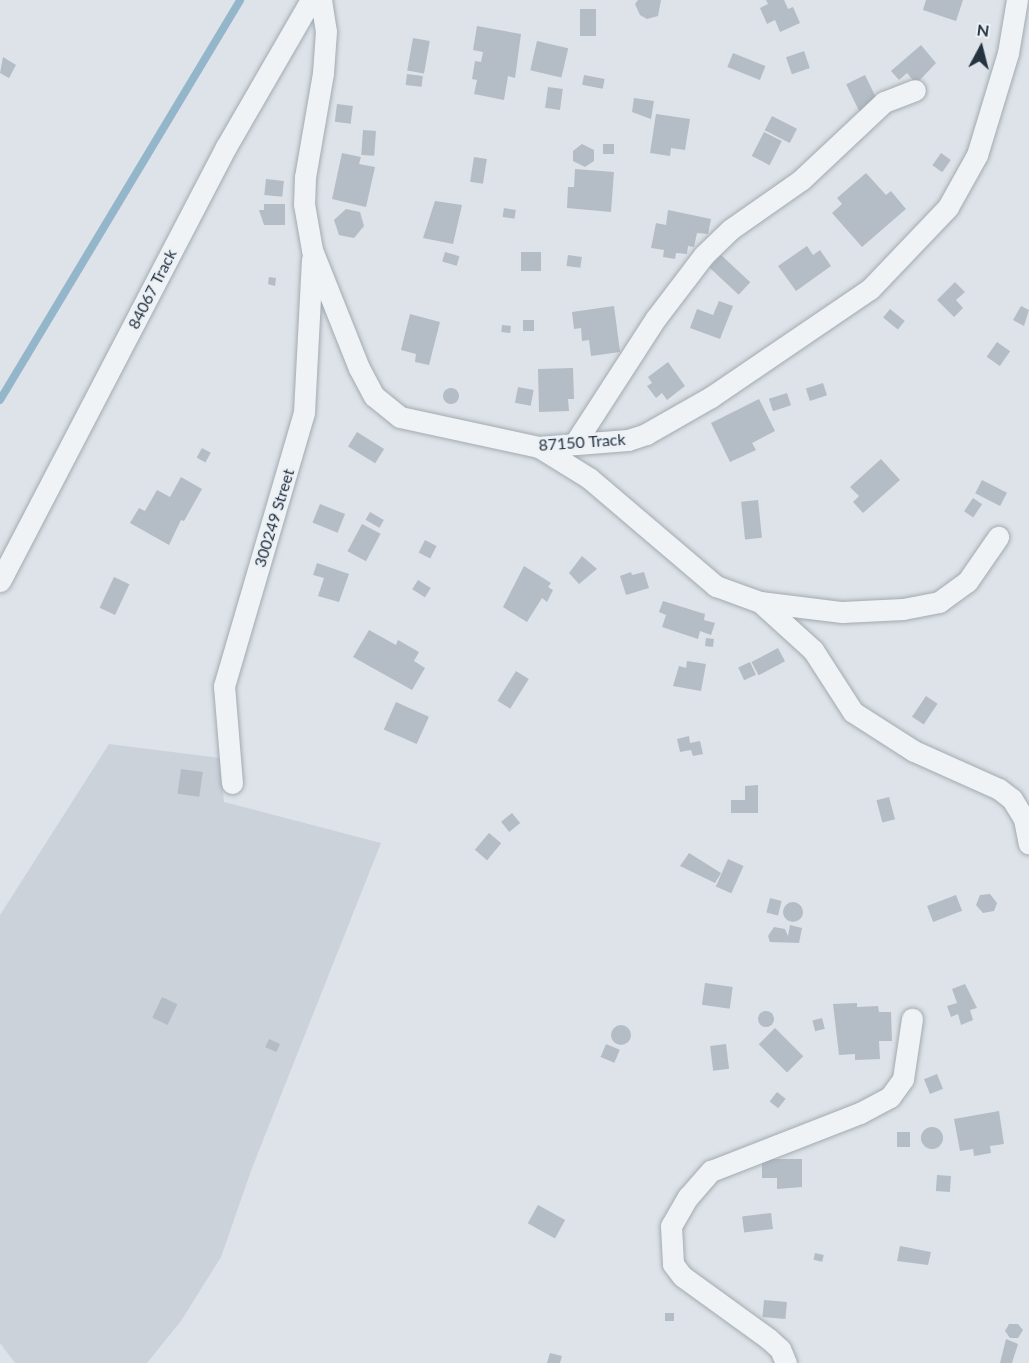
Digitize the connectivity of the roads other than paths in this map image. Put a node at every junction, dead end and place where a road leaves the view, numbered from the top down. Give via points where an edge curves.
1 (311, 0) edge
2 (321, 0) edge
3 (1017, 0) edge
4 (915, 90) dead end
5 (312, 250) junction
6 (575, 443) junction
7 (539, 447) junction
8 (998, 537) dead end
9 (0, 581) edge
10 (760, 602) junction
11 (232, 783) dead end
12 (1029, 844) edge
13 (912, 1020) dead end
14 (786, 1363) edge

1 - 9 street, 84067 Track via 226,147
2 - 5 street, 87150 Track via 326,31 323,74 304,177
3 - 6 street, 87150 Track via 1008,53 977,155 948,207 878,281 720,391 659,428 628,440
4 - 6 street via 885,102 801,180 731,229 704,255 649,328
5 - 7 street, 87150 Track via 359,368 374,396 386,407 415,422
5 - 11 street, 300249 Street via 304,412 224,686
6 - 7 street, 87150 Track
7 - 10 street via 589,478 716,586
8 - 10 street via 967,582 939,602 903,609 842,612
10 - 12 street via 813,650 853,712 914,751 999,789 1012,799 1024,819
13 - 14 street via 903,1079 890,1097 860,1113 711,1170 687,1197 671,1227 673,1264 682,1276 770,1339

